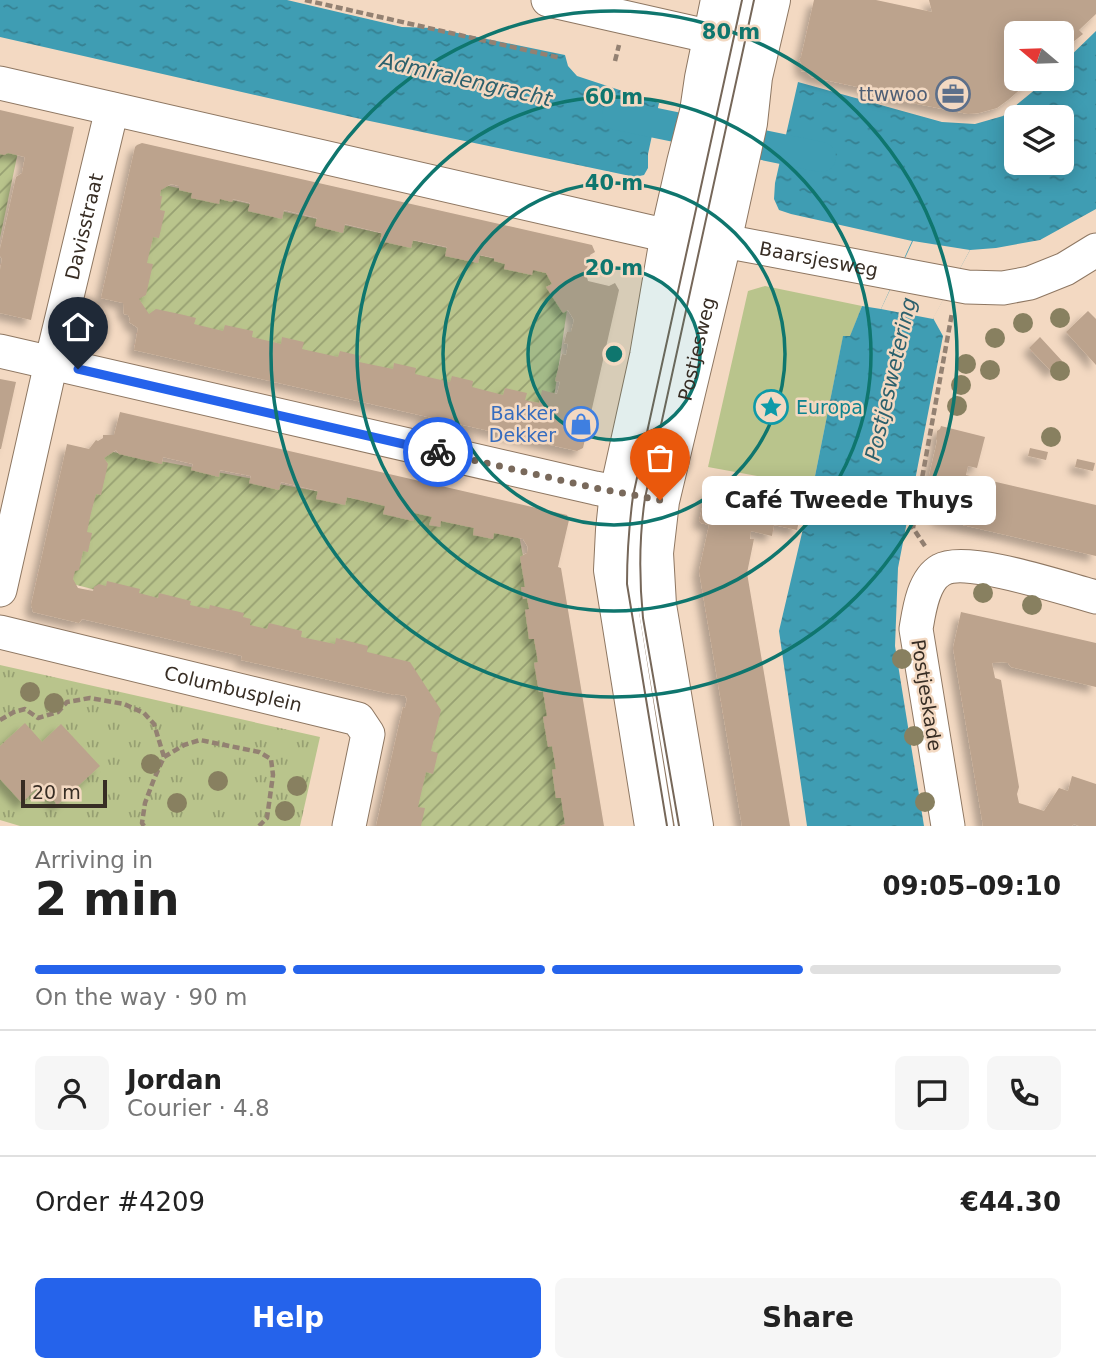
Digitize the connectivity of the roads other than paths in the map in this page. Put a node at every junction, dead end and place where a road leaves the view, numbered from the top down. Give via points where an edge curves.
1 (548, 0) edge
2 (720, 0) edge
3 (748, 0) edge
4 (771, 0) edge
5 (712, 37) junction
6 (0, 83) edge
7 (112, 109) junction
8 (723, 117) junction
9 (711, 169) junction
10 (697, 238) junction
11 (1096, 250) edge
12 (0, 351) edge
13 (51, 363) junction
14 (639, 497) junction
15 (0, 590) edge
16 (1096, 597) edge
17 (0, 632) edge
18 (653, 716) dead end
19 (349, 826) edge
20 (654, 826) edge
21 (694, 826) edge
22 (948, 826) edge

1 - 5 street
2 - 5 street, Postjesweg
3 - 8 lane, Postjesweg
4 - 8 street, Postjesweg via 753,77
5 - 8 street, Postjesweg via 704,78
6 - 7 street
7 - 10 street via 631,228
7 - 13 street, Davisstraat
8 - 9 street, Postjesweg
8 - 9 street, Postjesweg
9 - 10 street, Postjesweg
9 - 10 street, Postjesweg
10 - 11 street, Baarsjesweg via 967,287 1030,283
10 - 14 street, Postjesweg
10 - 14 street, Postjesweg via 649,356
12 - 13 street
13 - 14 street
13 - 15 street, Davisstraat
14 - 18 lane, Postjesweg via 634,600
14 - 20 street, Postjesweg via 615,530 613,570
14 - 21 street, Postjesweg via 654,552 657,605
16 - 22 street, Postjeskade via 960,565 941,570 928,585 916,629
17 - 19 street, Columbusplein via 358,719 368,734

